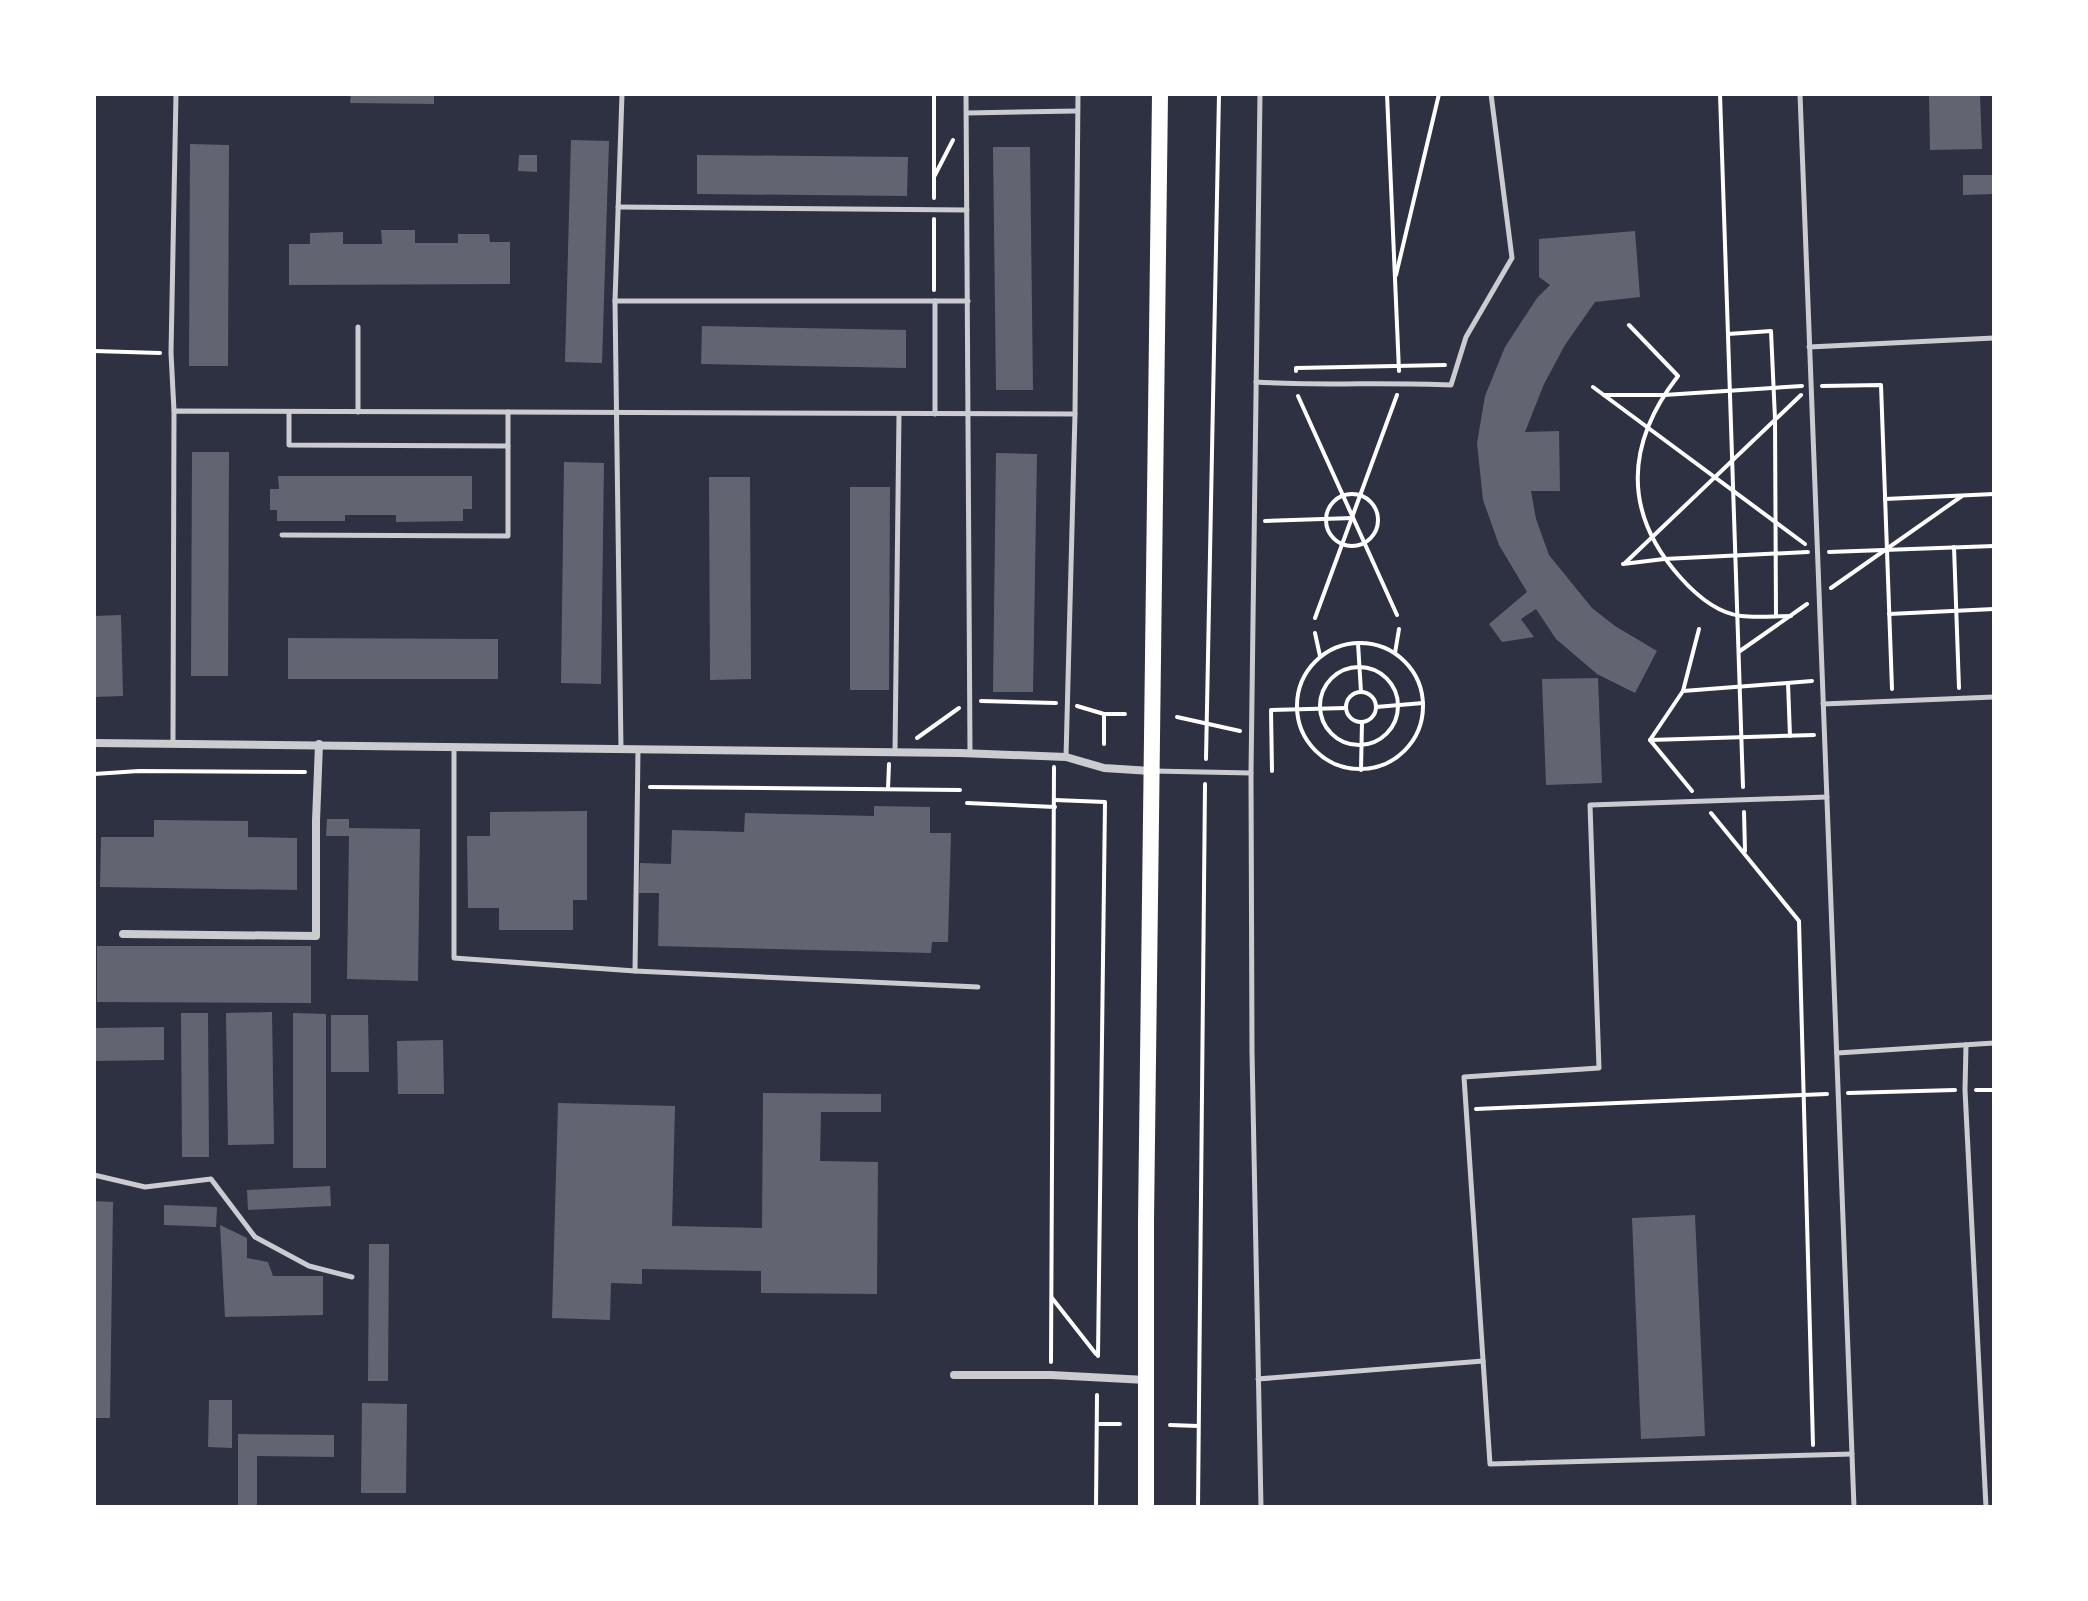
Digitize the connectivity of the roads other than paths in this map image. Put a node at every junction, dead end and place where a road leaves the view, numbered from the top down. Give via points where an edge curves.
1 (176, 94) edge
2 (622, 94) edge
3 (966, 94) edge
4 (1078, 94) edge
5 (1160, 94) edge
6 (1260, 94) edge
7 (1491, 94) edge
8 (1800, 94) edge
9 (1078, 111) junction
10 (967, 113) junction
11 (618, 207) junction
12 (967, 210) junction
13 (615, 301) junction
14 (935, 301) junction
15 (968, 301) junction
16 (358, 327) dead end
17 (1994, 338) edge
18 (1809, 347) junction
19 (1256, 382) junction
20 (174, 411) junction
21 (289, 412) junction
22 (358, 412) junction
23 (508, 412) junction
24 (615, 413) junction
25 (899, 414) junction
26 (935, 414) junction
27 (968, 414) junction
28 (1075, 414) junction
29 (508, 446) junction
30 (282, 535) dead end
31 (1994, 697) edge
32 (1823, 704) junction
33 (94, 743) edge
34 (173, 743) junction
35 (319, 744) junction
36 (454, 747) junction
37 (621, 749) junction
38 (638, 750) junction
39 (895, 753) junction
40 (970, 754) junction
41 (1066, 757) junction
42 (1152, 771) junction
43 (1251, 773) junction
44 (1827, 797) junction
45 (123, 934) dead end
46 (635, 971) junction
47 (978, 987) dead end
48 (1994, 1043) edge
49 (1966, 1045) junction
50 (1837, 1053) junction
51 (94, 1175) edge
52 (352, 1277) dead end
53 (1483, 1361) junction
54 (954, 1375) dead end
55 (1258, 1379) junction
56 (1147, 1380) junction
57 (1852, 1454) junction
58 (1146, 1507) edge
59 (1261, 1507) edge
60 (1854, 1507) edge
61 (1986, 1507) edge

1 - 20 lane
2 - 11 lane
3 - 10 lane
4 - 9 lane
5 - 42 main road
6 - 19 lane
7 - 19 lane via 1512,258 1474,318 1451,385
8 - 18 lane
9 - 10 lane
9 - 28 lane
10 - 12 lane
11 - 12 lane
11 - 13 lane
12 - 15 lane
13 - 14 lane
13 - 24 lane
14 - 15 lane
14 - 26 lane
15 - 27 lane
16 - 22 lane
17 - 18 lane
18 - 32 lane
19 - 43 lane
20 - 21 lane
20 - 34 lane
21 - 22 lane
21 - 29 lane via 289,445
22 - 23 lane
23 - 24 lane
23 - 29 lane
24 - 25 lane
24 - 37 lane
25 - 26 lane
25 - 39 lane
26 - 27 lane
27 - 28 lane
27 - 40 lane
28 - 41 lane
29 - 30 lane via 508,536
31 - 32 lane
32 - 44 lane
33 - 34 street
34 - 35 street
35 - 36 street
35 - 45 street via 316,936
36 - 37 street
36 - 46 lane via 454,958
37 - 38 street
38 - 39 street
38 - 46 lane
39 - 40 street
40 - 41 street
41 - 42 street via 1104,768
42 - 43 lane
42 - 56 main road
43 - 55 lane
44 - 50 lane
44 - 53 lane via 1590,805 1599,1068 1464,1077
46 - 47 lane
48 - 49 lane
49 - 50 lane
49 - 61 lane
50 - 57 lane
51 - 52 lane via 145,1187 211,1179 255,1237 309,1266
53 - 55 lane
53 - 57 lane via 1490,1464
54 - 56 street
55 - 59 lane
56 - 58 main road
57 - 60 lane

